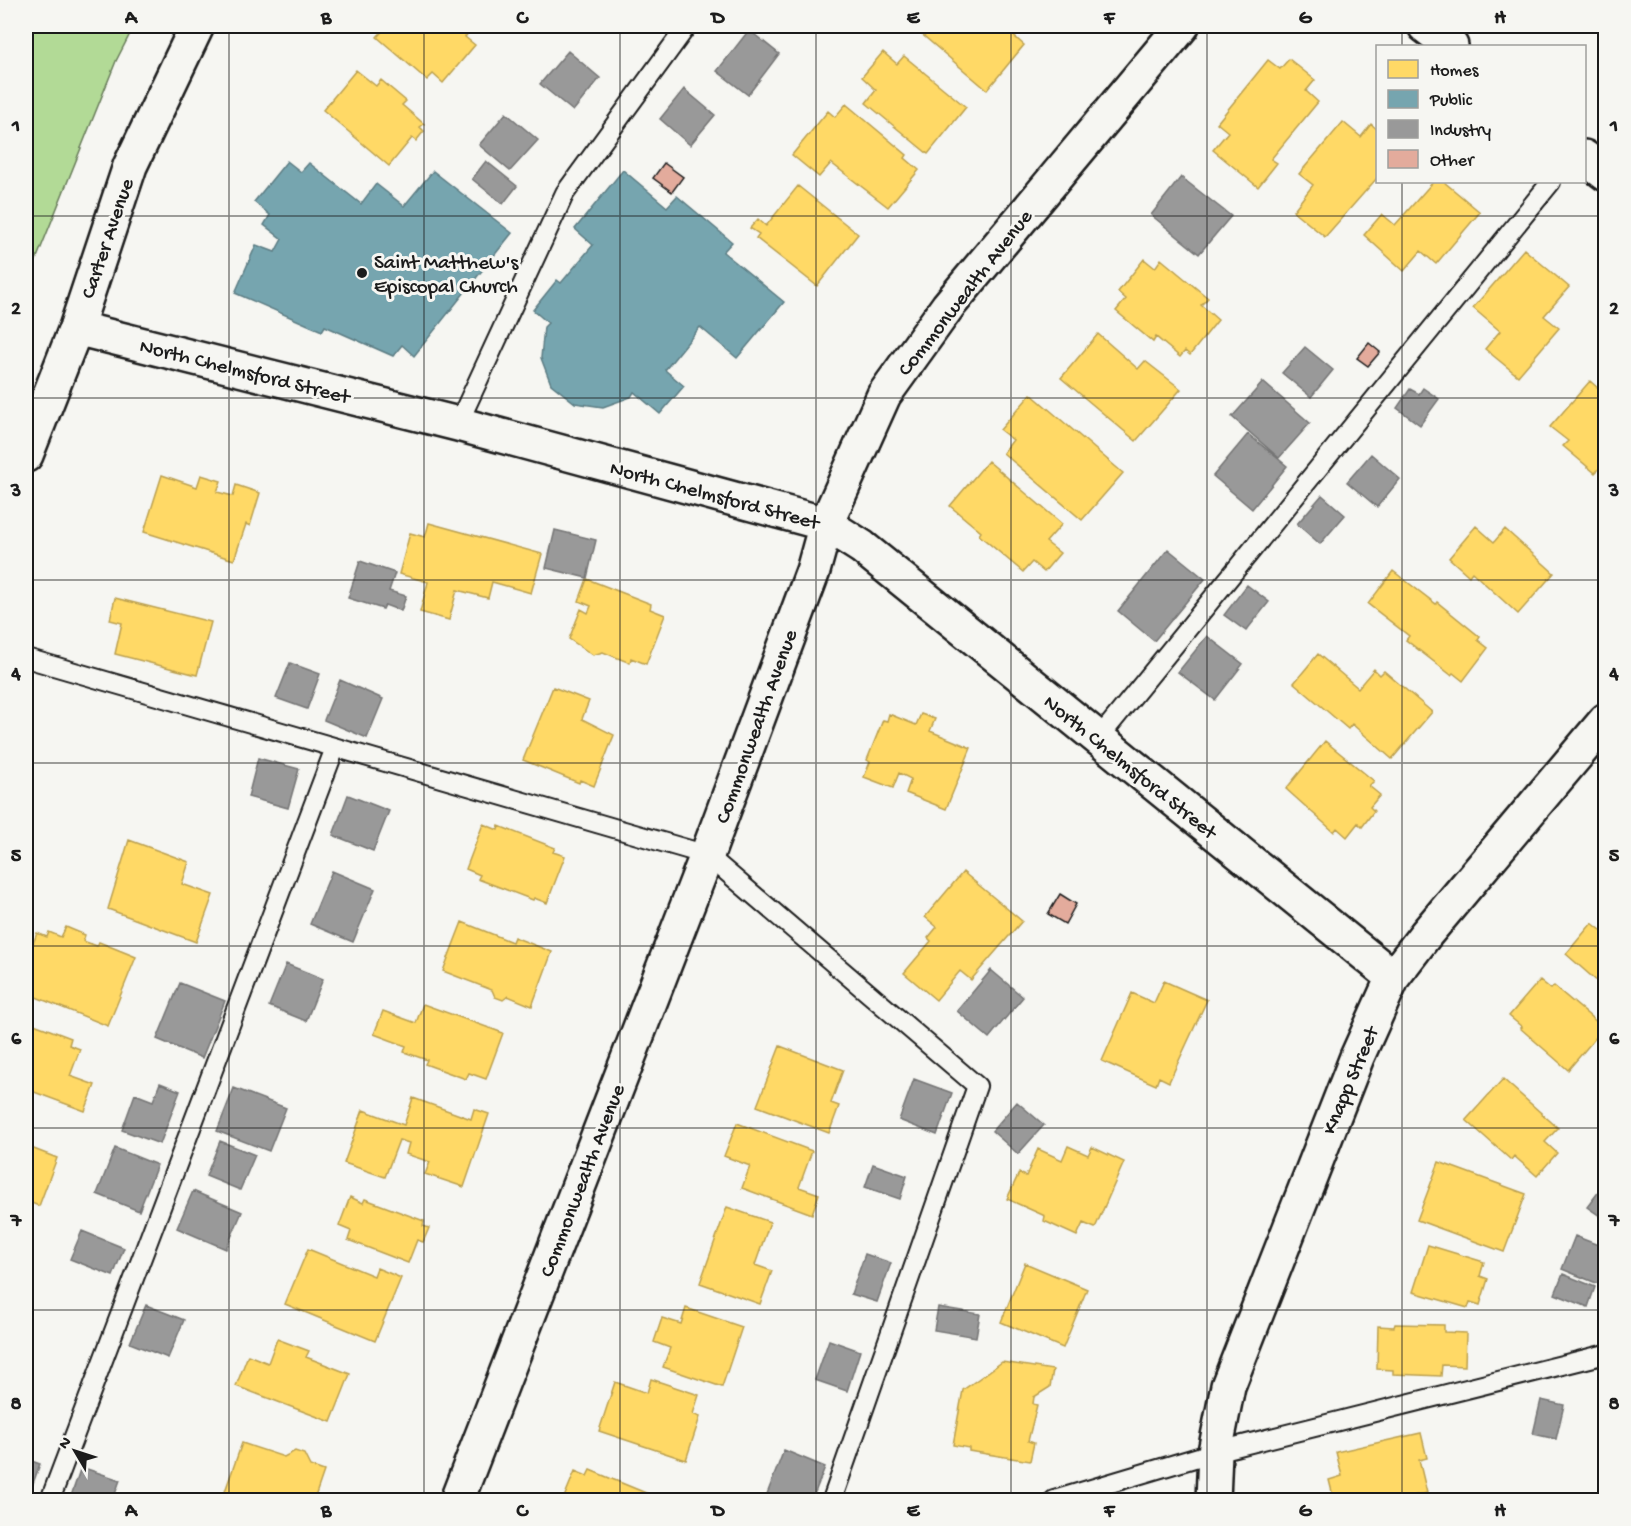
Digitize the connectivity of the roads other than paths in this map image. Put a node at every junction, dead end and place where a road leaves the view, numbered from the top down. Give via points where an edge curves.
1 (197, 26) edge
2 (687, 26) edge
3 (1182, 26) edge
4 (1425, 26) edge
5 (1450, 45) edge
6 (1586, 159) edge
7 (1605, 174) edge
8 (1550, 183) edge
9 (76, 327) junction
10 (458, 424) junction
11 (26, 455) edge
12 (826, 524) junction
13 (26, 658) edge
14 (1605, 720) edge
15 (1098, 739) junction
16 (335, 748) junction
17 (707, 855) junction
18 (1393, 977) junction
19 (1604, 1351) edge
20 (1215, 1452) junction
21 (50, 1500) edge
22 (457, 1500) edge
23 (832, 1500) edge
24 (1054, 1500) edge
25 (1213, 1500) edge

1 - 9 street, Carter Avenue via 130,166
2 - 10 lane via 565,193
3 - 12 street, Commonwealth Avenue via 935,324 884,395
4 - 5 street
6 - 7 street
8 - 15 lane
9 - 10 street, North Chelmsford Street
9 - 11 street, Carter Avenue
10 - 12 street, North Chelmsford Street
12 - 15 street, North Chelmsford Street via 862,547
12 - 17 street, Commonwealth Avenue via 813,571
13 - 16 lane
14 - 18 street, Knapp Street
15 - 18 street, North Chelmsford Street
16 - 17 lane
16 - 21 lane
17 - 22 street, Commonwealth Avenue
17 - 23 lane via 977,1086
18 - 20 street, Knapp Street via 1357,1057 1242,1347 1228,1386
19 - 20 lane
20 - 24 lane
20 - 25 street, Knapp Street

